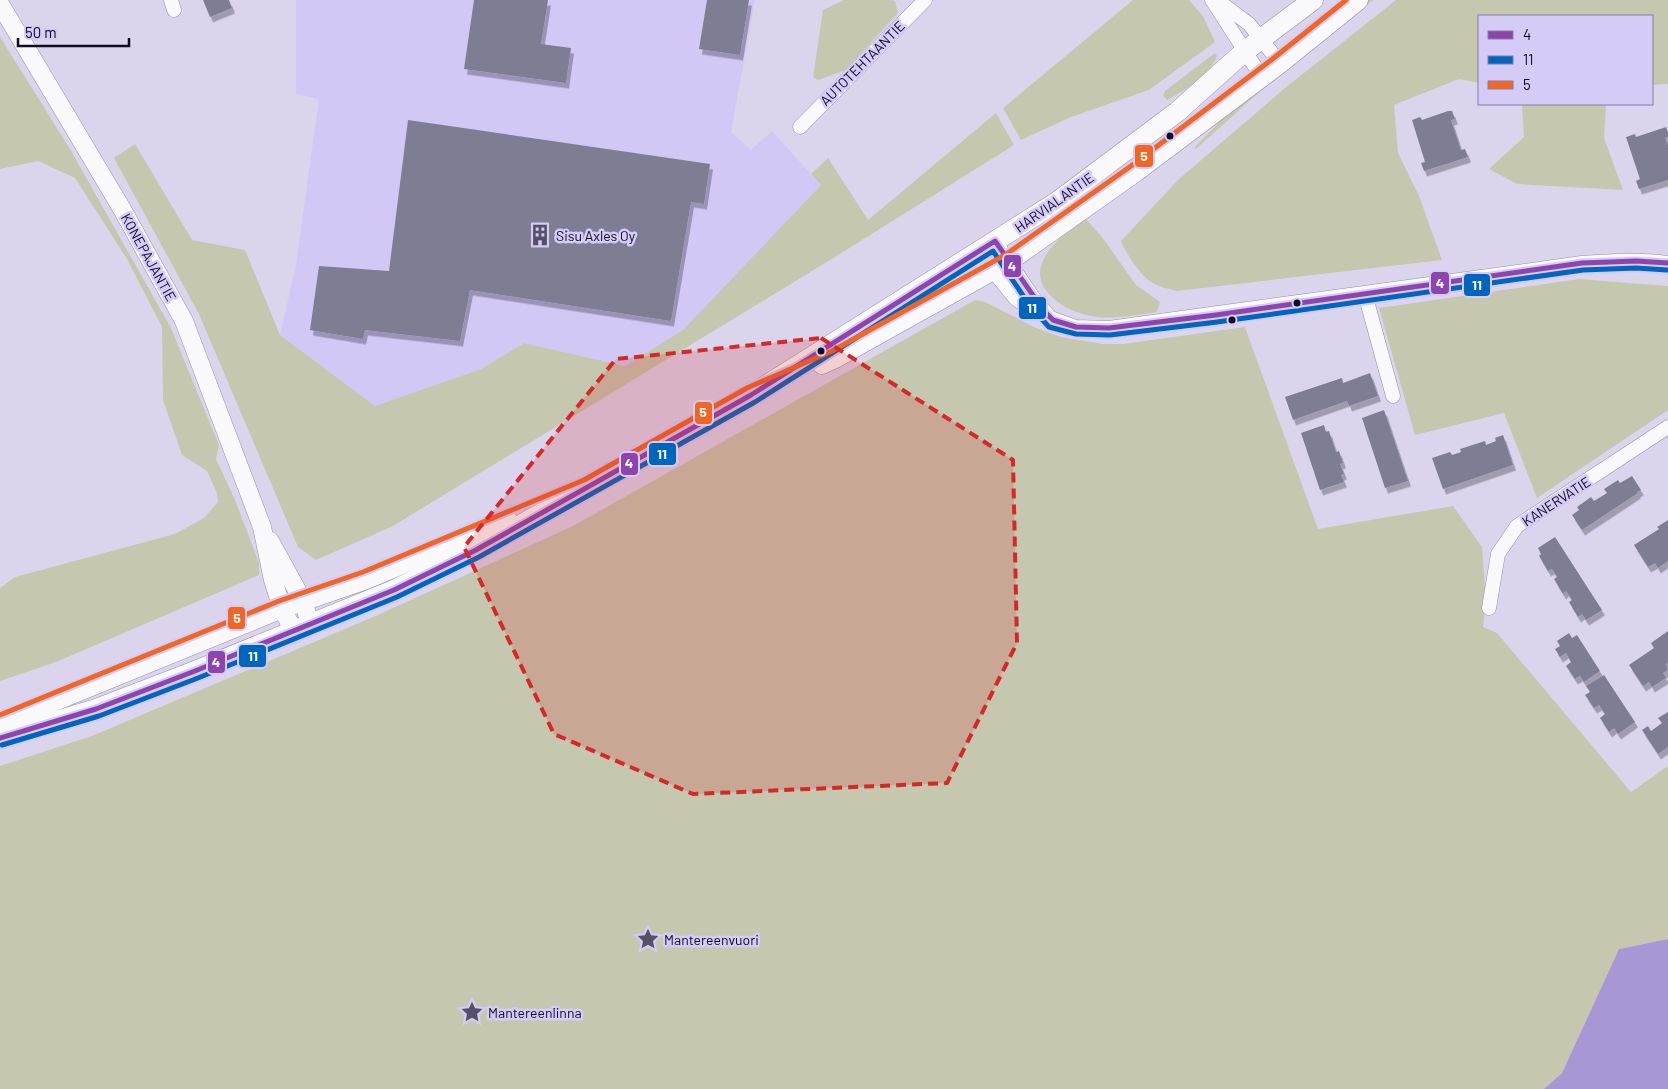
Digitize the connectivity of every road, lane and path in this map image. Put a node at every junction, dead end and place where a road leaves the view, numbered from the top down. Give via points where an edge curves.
1 (925, 0) edge
2 (1212, 0) edge
3 (1217, 0) edge
4 (1313, 0) edge
5 (1358, 0) edge
6 (0, 4) edge
7 (1261, 39) junction
8 (1245, 51) junction
9 (1280, 63) junction
10 (1261, 76) junction
11 (800, 126) dead end
12 (995, 241) junction
13 (977, 251) junction
14 (1668, 262) edge
15 (1000, 265) junction
16 (1364, 294) junction
17 (751, 395) junction
18 (1393, 396) dead end
19 (1668, 427) edge
20 (588, 487) junction
21 (262, 527) junction
22 (303, 601) junction
23 (282, 608) junction
24 (1490, 608) dead end
25 (301, 627) junction
26 (0, 723) edge
27 (0, 738) edge

1 - 11 street, AUTOTEHTAANTIE
2 - 8 street
3 - 7 street via 1249,24
4 - 7 main road, HARVIALANTIE
5 - 9 main road, HARVIALANTIE
6 - 21 street, KONEPAJANTIE via 184,320
7 - 8 main road, HARVIALANTIE
7 - 9 street
8 - 10 street
8 - 12 main road, HARVIALANTIE via 1177,112 1057,202
9 - 10 main road, HARVIALANTIE
10 - 15 main road, HARVIALANTIE via 1134,172
12 - 13 main road, HARVIALANTIE
12 - 15 street
13 - 15 street
13 - 17 main road, HARVIALANTIE
14 - 16 street via 1616,260 1582,263
15 - 16 street via 1015,298 1034,312 1076,327 1109,328
15 - 17 main road, HARVIALANTIE via 835,358
16 - 18 street
17 - 20 main road, HARVIALANTIE
19 - 24 street, KANERVATIE via 1517,526 1498,554
20 - 22 main road, HARVIALANTIE via 375,575
20 - 25 main road, HARVIALANTIE via 476,550 394,590
21 - 22 street, KONEPAJANTIE
21 - 23 street, KONEPAJANTIE
22 - 23 main road, HARVIALANTIE
22 - 25 street, KONEPAJANTIE
23 - 25 street, KONEPAJANTIE
23 - 26 main road, HARVIALANTIE
25 - 27 main road, HARVIALANTIE via 96,709

